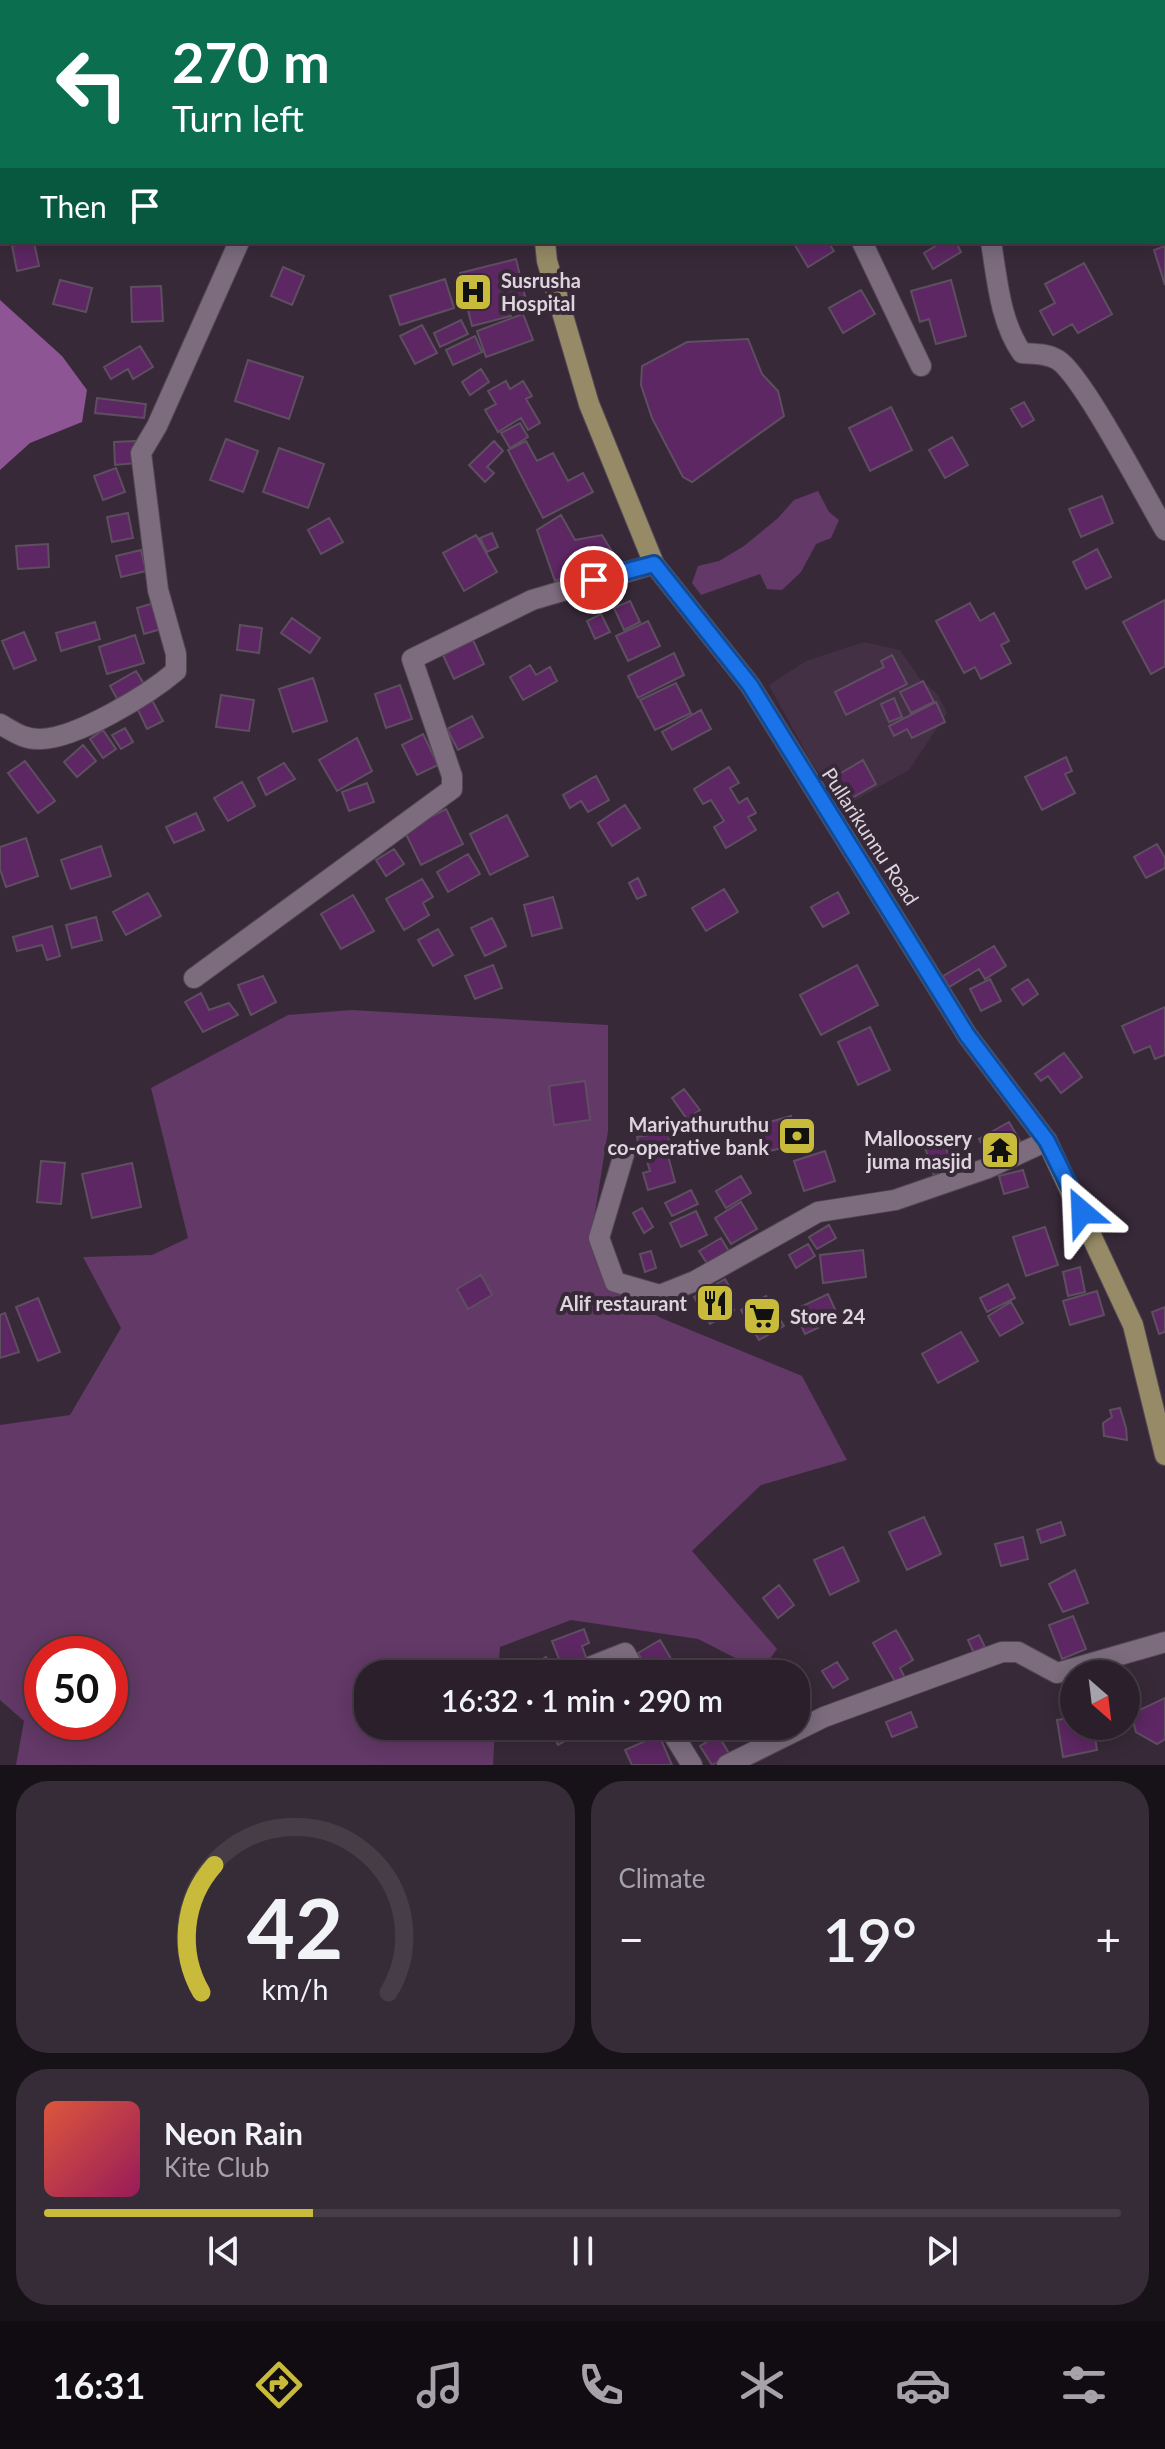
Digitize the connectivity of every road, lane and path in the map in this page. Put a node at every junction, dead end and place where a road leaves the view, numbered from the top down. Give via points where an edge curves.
1 (238, 244) edge
2 (545, 244) edge
3 (863, 244) edge
4 (991, 244) edge
5 (921, 366) dead end
6 (1165, 530) edge
7 (654, 564) junction
8 (0, 724) edge
9 (194, 978) dead end
10 (1047, 1141) junction
11 (624, 1154) dead end
12 (1165, 1455) edge
13 (1165, 1642) edge
14 (607, 1660) edge
15 (629, 1660) edge
16 (677, 1740) edge
17 (692, 1765) edge
18 (727, 1765) edge

1 - 8 street via 141,453 158,590 176,671 143,696 44,740 23,738
2 - 7 main road, Pullarikunnu Road via 589,404
3 - 5 street
4 - 6 street via 1014,342 1022,353 1060,361
7 - 9 street via 543,596 412,659 452,789
7 - 10 main road, Pullarikunnu Road via 750,685 967,1035
10 - 11 street via 895,1200 818,1212 660,1295 615,1282 599,1238
10 - 12 main road, Pullarikunnu Road via 1133,1325
13 - 18 street via 1057,1673 1018,1652 1002,1652 824,1717
14 - 15 street via 625,1653
16 - 17 street

